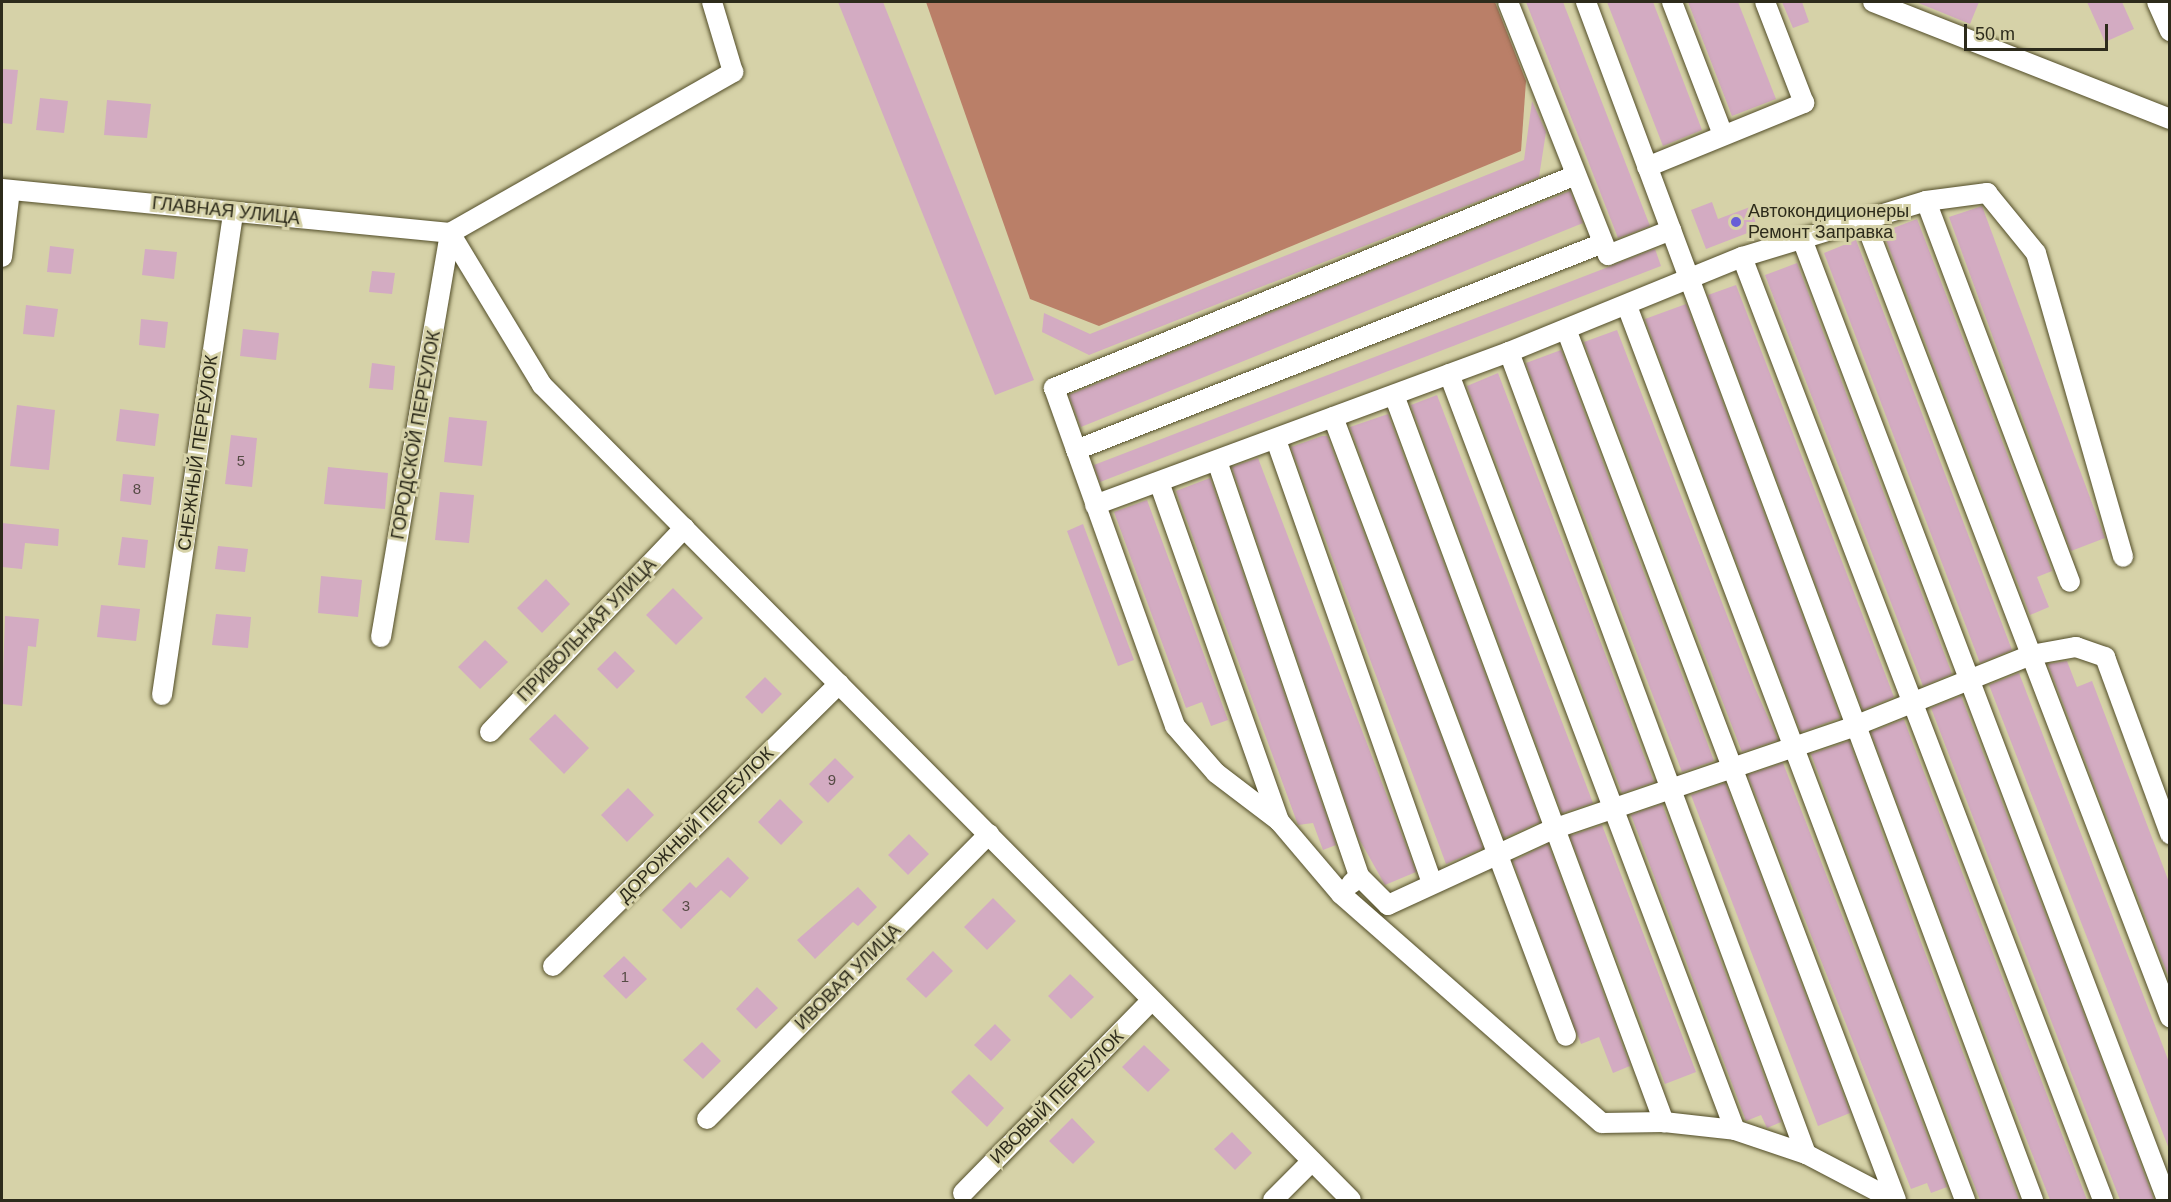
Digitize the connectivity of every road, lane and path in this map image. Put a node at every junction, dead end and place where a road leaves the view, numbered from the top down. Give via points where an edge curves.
1 (712, 2) edge
2 (1508, 2) edge
3 (1586, 2) edge
4 (1672, 2) edge
5 (1765, 2) edge
6 (1873, 2) edge
7 (2157, 2) edge
8 (2169, 31) edge
9 (2169, 119) edge
10 (1722, 132) junction
11 (1647, 167) junction
12 (1576, 175) junction
13 (6, 189) edge
14 (1926, 201) junction
15 (233, 212) junction
16 (1864, 219) junction
17 (1671, 230) junction
18 (450, 233) junction
19 (1802, 238) junction
20 (1603, 243) junction
21 (2, 257) edge
22 (1742, 258) junction
23 (1688, 278) junction
24 (1627, 306) junction
25 (1566, 329) junction
26 (1509, 352) junction
27 (1449, 374) junction
28 (1394, 395) junction
29 (1333, 417) junction
30 (1276, 440) junction
31 (1076, 450) junction
32 (1217, 460) junction
33 (1159, 482) junction
34 (1095, 505) junction
35 (684, 528) junction
36 (2123, 557) dead end
37 (2070, 582) dead end
38 (381, 637) dead end
39 (2031, 655) junction
40 (1972, 681) junction
41 (839, 684) junction
42 (162, 695) dead end
43 (1912, 701) junction
44 (1852, 727) junction
45 (490, 732) dead end
46 (1795, 746) junction
47 (1731, 766) junction
48 (1672, 787) junction
49 (1614, 809) junction
50 (1279, 821) junction
51 (1553, 829) junction
52 (989, 834) junction
53 (2169, 834) edge
54 (1495, 853) junction
55 (1359, 876) junction
56 (1432, 882) junction
57 (1341, 894) junction
58 (553, 966) dead end
59 (1151, 1001) junction
60 (2169, 1017) edge
61 (1566, 1036) dead end
62 (707, 1119) dead end
63 (1664, 1122) junction
64 (1735, 1130) junction
65 (1806, 1154) junction
66 (1312, 1161) junction
67 (963, 1193) dead end
68 (1273, 1200) edge
69 (1351, 1200) edge
70 (1895, 1200) edge
71 (1965, 1200) edge
72 (2032, 1200) edge
73 (2103, 1200) edge
74 (2167, 1200) edge

1 - 18 street via 733,72
2 - 12 street
3 - 11 street
4 - 10 street
5 - 10 street via 1804,103
6 - 9 street
7 - 8 street
10 - 11 street
11 - 17 street
12 - 20 street
12 - 31 street via 1054,388
13 - 15 street, ГЛАВНАЯ УЛИЦА
13 - 21 street
14 - 16 street
14 - 36 street via 1987,193 2036,254
14 - 37 street
15 - 18 street, ГЛАВНАЯ УЛИЦА
15 - 42 street, СНЕЖНЫЙ ПЕРЕУЛОК
16 - 19 street
16 - 39 street
17 - 20 street via 1608,255
17 - 23 street
18 - 35 street via 542,385
18 - 38 street, ГОРОДСКОЙ ПЕРЕУЛОК
19 - 22 street
19 - 40 street
20 - 31 street
22 - 23 street
22 - 43 street
23 - 24 street
23 - 44 street
24 - 25 street
24 - 46 street
25 - 26 street
25 - 47 street
26 - 27 street
26 - 48 street
27 - 28 street
27 - 49 street
28 - 29 street
28 - 51 street
29 - 30 street
29 - 54 street
30 - 32 street
30 - 56 street
31 - 34 street
32 - 33 street
32 - 55 street
33 - 34 street
33 - 50 street
34 - 50 street via 1176,726 1216,773
35 - 41 street
35 - 45 street, ПРИВОЛЬНАЯ УЛИЦА
39 - 40 street
39 - 53 street via 2076,647 2105,657
39 - 60 street
40 - 43 street
40 - 74 street
41 - 52 street
41 - 58 street, ДОРОЖНЫЙ ПЕРЕУЛОК
43 - 44 street
43 - 73 street
44 - 46 street
44 - 72 street
46 - 47 street
46 - 71 street
47 - 48 street
47 - 70 street
48 - 49 street
48 - 65 street
49 - 51 street
49 - 64 street
50 - 57 street
51 - 54 street
51 - 63 street
52 - 59 street
52 - 62 street, ИВОВАЯ УЛИЦА
54 - 56 street
54 - 61 street
55 - 56 street via 1388,905
55 - 57 street
57 - 63 street via 1602,1123
59 - 66 street
59 - 67 street, ИВОВЫЙ ПЕРЕУЛОК
63 - 64 street
64 - 65 street
65 - 70 street
66 - 68 street
66 - 69 street

